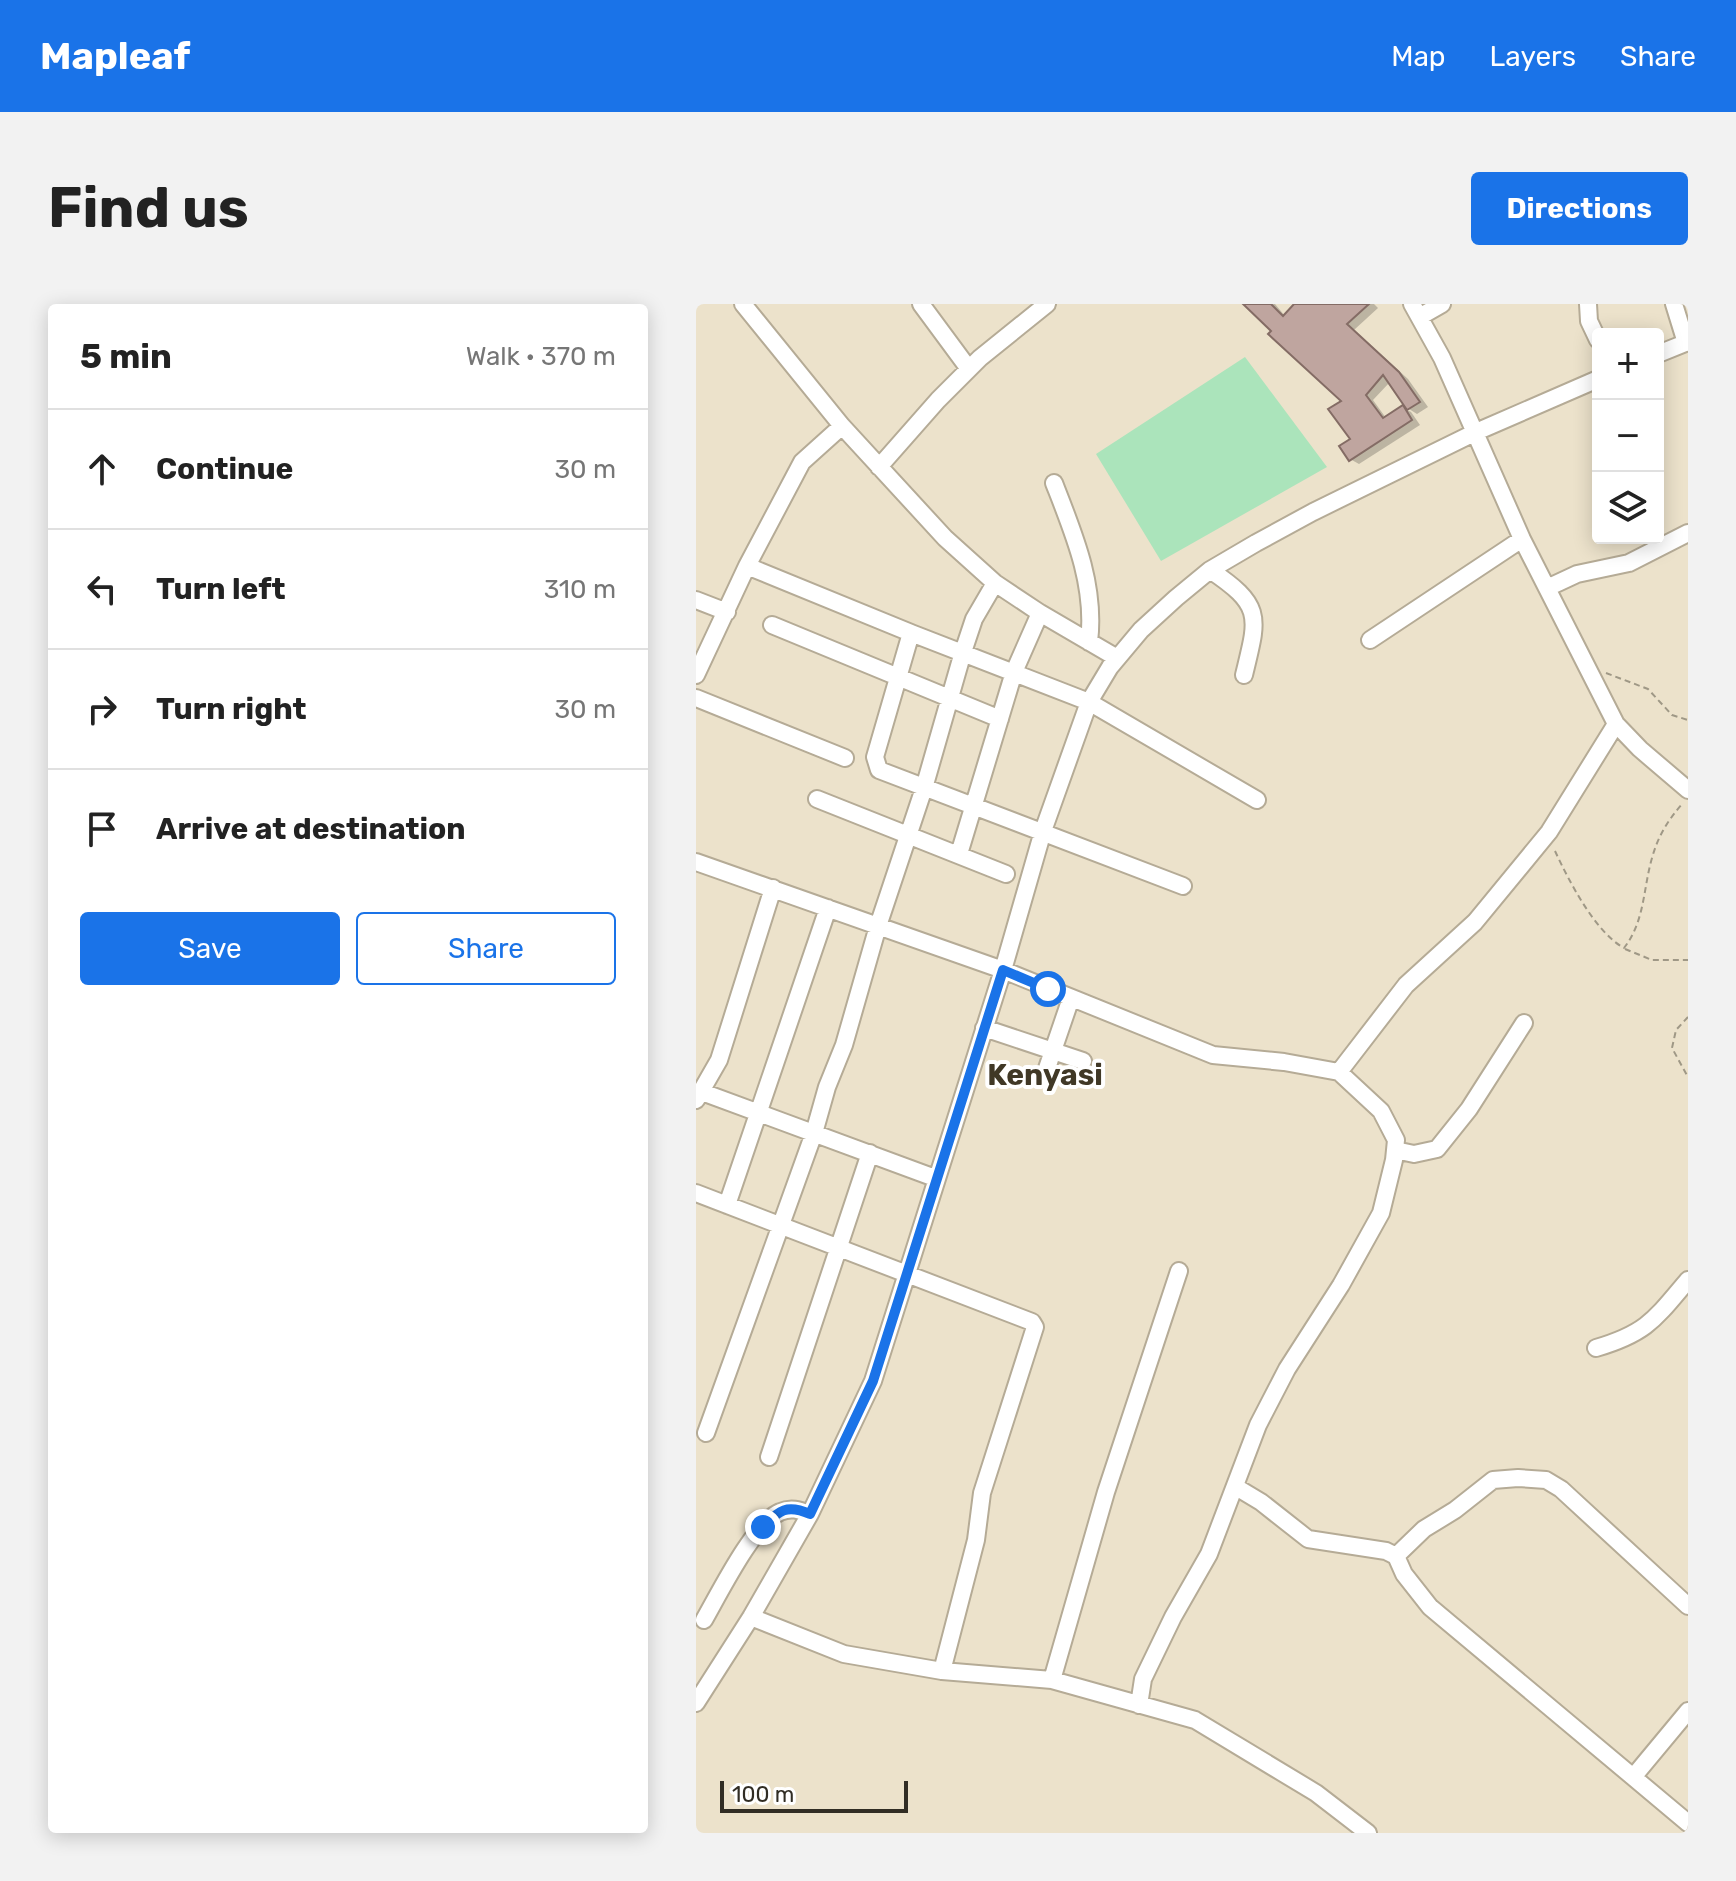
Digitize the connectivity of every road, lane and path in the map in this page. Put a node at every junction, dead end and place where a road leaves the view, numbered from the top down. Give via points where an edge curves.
1 (743, 304) edge
2 (921, 304) edge
3 (1047, 304) edge
4 (1442, 304) edge
5 (1588, 304) edge
6 (1674, 304) edge
7 (1417, 310) edge
8 (1592, 328) edge
9 (1687, 343) edge
10 (1664, 352) edge
11 (969, 369) junction
12 (1592, 382) edge
13 (842, 426) junction
14 (1476, 432) junction
15 (879, 467) junction
16 (1054, 483) dead end
17 (1688, 533) edge
18 (1522, 539) junction
19 (747, 566) junction
20 (1210, 570) junction
21 (995, 583) junction
22 (1547, 588) junction
23 (696, 600) edge
24 (727, 612) junction
25 (1040, 613) junction
26 (772, 625) dead end
27 (911, 633) junction
28 (1370, 640) dead end
29 (1089, 642) junction
30 (963, 652) junction
31 (1117, 658) junction
32 (1589, 670) junction
33 (1014, 672) junction
34 (696, 675) edge
35 (1244, 675) dead end
36 (898, 678) junction
37 (696, 698) edge
38 (949, 698) junction
39 (1089, 702) junction
40 (1000, 719) junction
41 (1688, 720) edge
42 (1616, 724) junction
43 (845, 758) dead end
44 (924, 788) junction
45 (1688, 793) edge
46 (817, 799) dead end
47 (1257, 800) dead end
48 (972, 806) junction
49 (1043, 831) junction
50 (1549, 832) junction
51 (909, 834) junction
52 (959, 854) junction
53 (696, 862) edge
54 (1006, 874) dead end
55 (1183, 886) dead end
56 (773, 888) junction
57 (828, 908) junction
58 (878, 926) junction
59 (1624, 948) junction
60 (1688, 960) edge
61 (1003, 970) junction
62 (1071, 998) junction
63 (1688, 1017) edge
64 (1524, 1023) dead end
65 (984, 1028) junction
66 (1053, 1051) junction
67 (1083, 1061) dead end
68 (1339, 1072) junction
69 (1044, 1077) dead end
70 (1688, 1077) edge
71 (699, 1096) edge
72 (759, 1113) junction
73 (814, 1133) junction
74 (1395, 1150) junction
75 (870, 1153) junction
76 (935, 1178) junction
77 (696, 1193) edge
78 (727, 1205) junction
79 (781, 1225) junction
80 (838, 1245) junction
81 (1179, 1271) dead end
82 (907, 1272) junction
83 (1688, 1280) edge
84 (1596, 1348) dead end
85 (706, 1433) dead end
86 (769, 1457) dead end
87 (1236, 1487) junction
88 (810, 1514) junction
89 (1396, 1556) junction
90 (1688, 1606) edge
91 (751, 1617) junction
92 (704, 1620) dead end
93 (942, 1671) junction
94 (1052, 1680) junction
95 (696, 1703) edge
96 (1139, 1705) junction
97 (1688, 1711) edge
98 (1634, 1776) junction
99 (1688, 1823) edge
100 (1368, 1833) edge

1 - 13 street
2 - 11 street
3 - 11 street
4 - 7 street
5 - 8 street
6 - 9 street
7 - 14 street
9 - 10 street
11 - 15 street
12 - 14 street
13 - 15 street
13 - 19 street via 802,462
14 - 18 street
14 - 20 street via 1313,512
15 - 21 street
16 - 29 street via 1088,584
17 - 22 street via 1629,563 1577,574
18 - 22 street
18 - 28 street
19 - 24 street
19 - 27 street
20 - 31 street
20 - 35 street via 1237,588 1251,607 1255,627
21 - 25 street
21 - 30 street
22 - 32 street
23 - 24 street
24 - 34 street
25 - 29 street
25 - 33 street
26 - 36 street
27 - 30 street
27 - 36 street
29 - 31 street
30 - 33 street
30 - 38 street
31 - 39 street
32 - 41 path via 1648,689 1672,715
32 - 42 street
33 - 39 street
33 - 40 street
36 - 38 street
36 - 44 street via 875,764
37 - 43 street
38 - 40 street
38 - 44 street
39 - 47 street
39 - 49 street
40 - 48 street
42 - 45 street
42 - 50 street
44 - 48 street
44 - 51 street
45 - 59 path via 1661,833 1641,915
46 - 51 street
48 - 49 street
48 - 52 street
49 - 55 street
49 - 61 street
50 - 59 path via 1592,917
50 - 68 street via 1475,922 1406,985
51 - 52 street
51 - 58 street
52 - 54 street
53 - 56 street
56 - 57 street
56 - 71 street via 719,1060
57 - 58 street
57 - 72 street
58 - 61 street
58 - 73 street
59 - 60 path via 1652,960
61 - 62 street
61 - 65 street
62 - 66 street
62 - 68 street via 1213,1055
63 - 70 path via 1676,1030 1672,1048
64 - 74 street via 1437,1149 1414,1154
65 - 66 street
65 - 76 street
66 - 67 street
66 - 69 street
68 - 74 street via 1381,1111 1396,1140
71 - 72 street
72 - 73 street
72 - 78 street
73 - 75 street
73 - 79 street
74 - 87 street via 1381,1213 1280,1383
75 - 76 street
75 - 80 street
76 - 82 street
77 - 78 street
78 - 79 street
79 - 80 street
79 - 85 street
80 - 82 street
80 - 86 street
81 - 94 street via 1106,1492
82 - 88 street via 873,1381
82 - 93 street via 1035,1327 982,1493 976,1540
83 - 84 street via 1652,1323 1626,1339
87 - 89 street via 1308,1539
87 - 96 street via 1209,1554 1143,1679
88 - 91 street
88 - 92 street via 796,1508 776,1513 750,1542
89 - 90 street via 1493,1480 1546,1480
89 - 98 street via 1430,1607
91 - 93 street via 844,1654
91 - 95 street
93 - 94 street
94 - 96 street
96 - 100 street via 1195,1720 1316,1793
97 - 98 street
98 - 99 street

